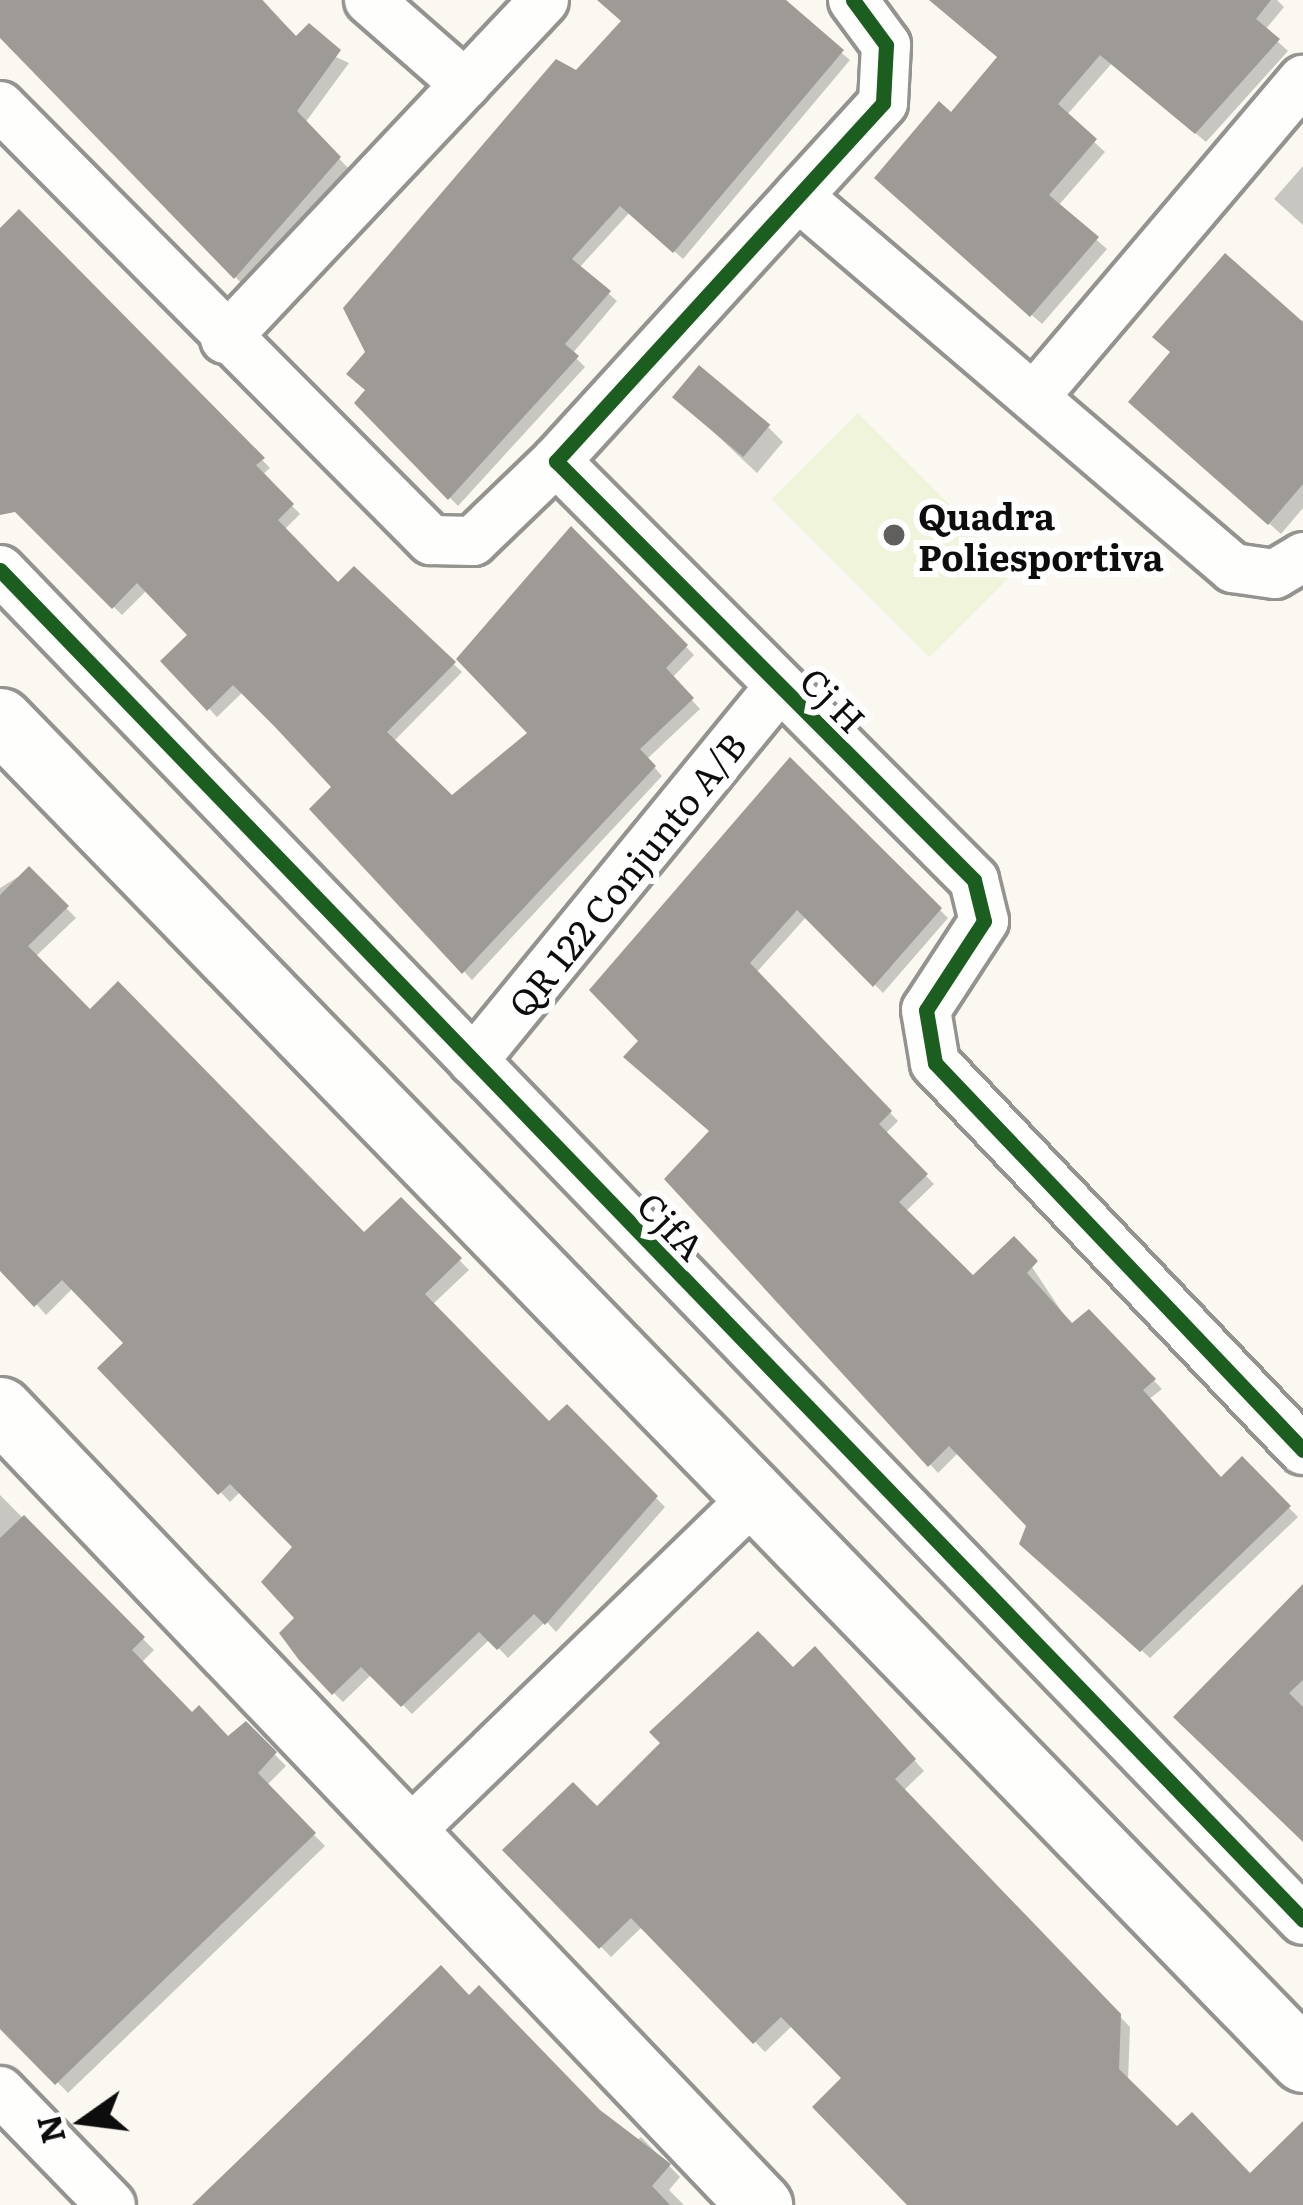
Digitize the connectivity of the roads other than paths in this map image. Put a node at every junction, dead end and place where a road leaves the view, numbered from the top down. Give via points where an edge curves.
1 (369, 0) edge
2 (544, 0) edge
3 (853, 0) edge
4 (1303, 80) edge
5 (465, 84) junction
6 (8, 132) edge
7 (800, 198) junction
8 (224, 340) junction
9 (1034, 397) junction
10 (556, 461) junction
11 (1303, 557) edge
12 (0, 570) edge
13 (779, 687) junction
14 (0, 720) edge
15 (472, 1061) junction
16 (0, 1409) edge
17 (1303, 1450) edge
18 (751, 1500) junction
19 (409, 1832) junction
20 (1303, 1920) edge
21 (1303, 2060) edge
22 (0, 2091) edge
23 (111, 2205) edge
24 (760, 2205) edge

1 - 5 street
2 - 5 street
3 - 7 street via 886,44 890,81
4 - 9 street
5 - 8 street
6 - 8 street
7 - 9 street
7 - 10 street
8 - 10 street via 442,546 473,541
9 - 11 street via 1233,568 1275,574
10 - 13 street, Cj H
12 - 15 street, CjfA
13 - 15 street, QR 122 Conjunto A/B
13 - 17 street, Cj H via 984,896 983,921 926,1010 935,1063
14 - 18 street
15 - 20 street, CjfA
16 - 19 street
18 - 19 street
18 - 21 street
19 - 24 street
22 - 23 street

